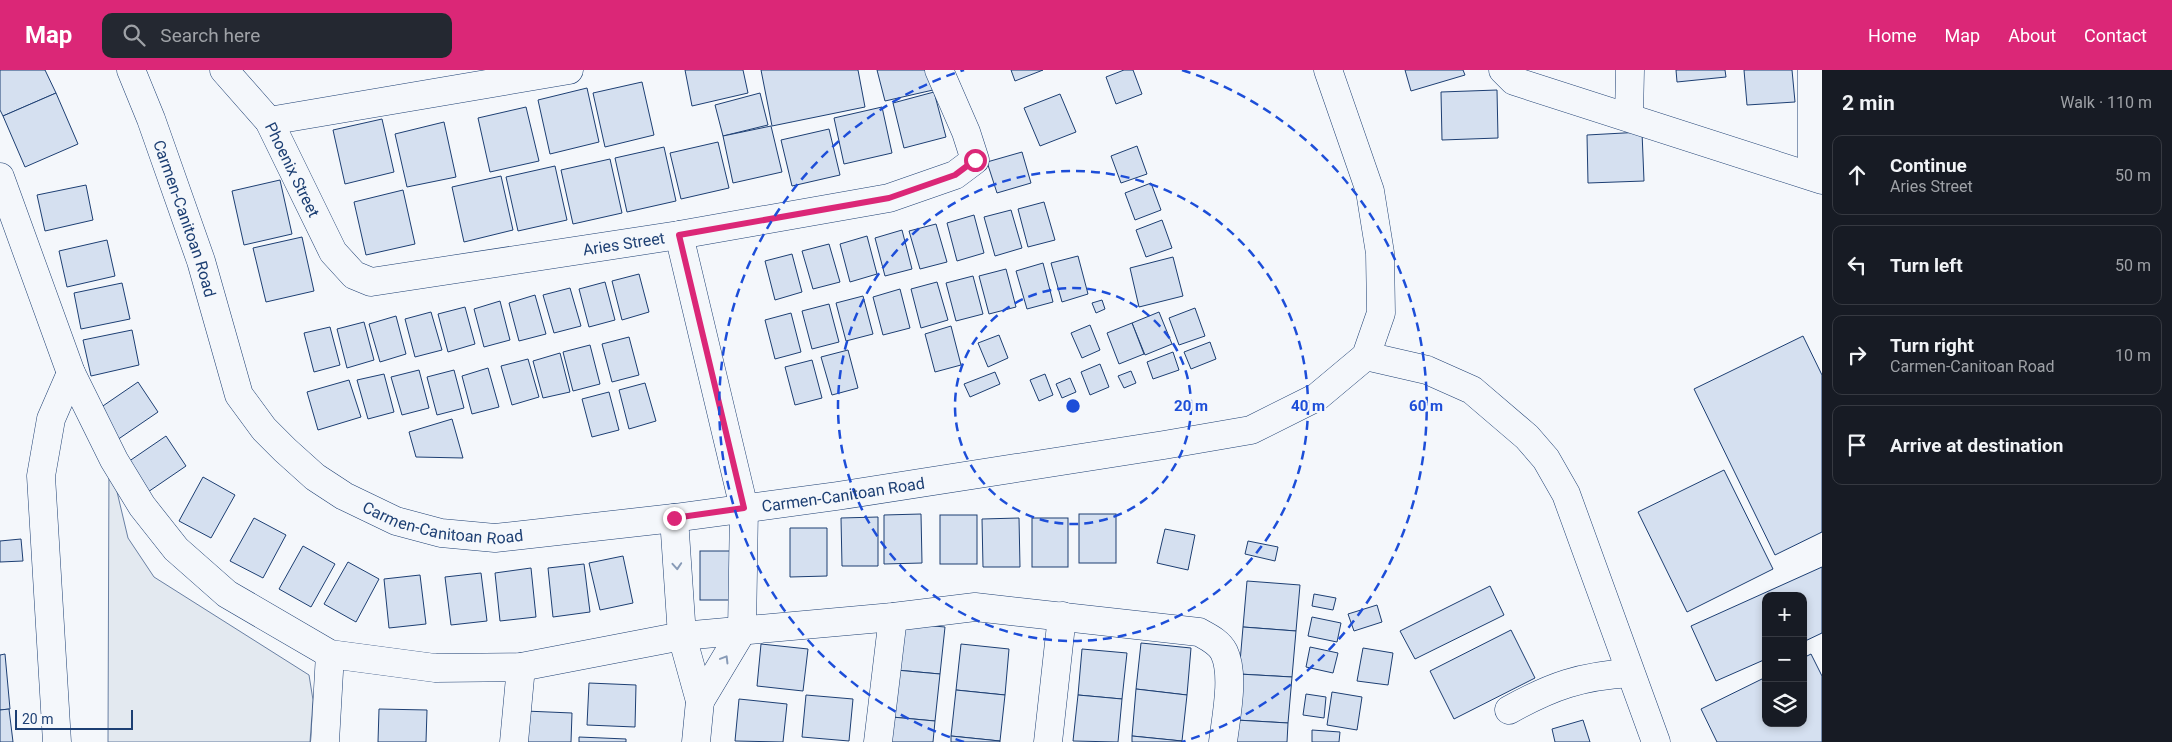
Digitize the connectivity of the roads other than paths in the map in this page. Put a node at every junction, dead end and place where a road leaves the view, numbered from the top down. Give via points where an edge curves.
1 (131, 70) edge
2 (224, 70) edge
3 (569, 70) edge
4 (939, 70) edge
5 (1328, 70) edge
6 (1503, 70) edge
7 (1630, 70) edge
8 (1812, 70) edge
9 (1629, 117) junction
10 (269, 121) junction
11 (0, 177) edge
12 (1817, 178) edge
13 (679, 235) junction
14 (354, 275) joint
15 (1366, 356) junction
16 (71, 373) junction
17 (744, 508) junction
18 (674, 518) junction
19 (1062, 616) junction
20 (893, 617) junction
21 (742, 631) junction
22 (682, 636) junction
23 (330, 654) junction
24 (521, 667) junction
25 (1630, 673) junction
26 (700, 701) junction
27 (1509, 710) dead end
28 (58, 742) edge
29 (324, 742) edge
30 (514, 742) edge
31 (696, 742) edge
32 (878, 742) edge
33 (1048, 742) edge
34 (1223, 742) edge
35 (1656, 742) edge

1 - 18 street, Carmen-Canitoan Road via 201,261 239,395 278,443 315,477 344,496 396,521 440,533 495,538
2 - 10 street, Phoenix Street
3 - 10 street
4 - 13 street, Aries Street via 975,160 955,175 889,198
5 - 15 street via 1370,191 1380,253 1381,313
6 - 9 street via 1514,80
7 - 9 street
8 - 12 street
9 - 12 street
10 - 14 street, Phoenix Street via 333,252
11 - 16 street
13 - 14 street, Aries Street via 371,282
13 - 17 street
15 - 17 street, Carmen-Canitoan Road via 1317,397 1251,430
15 - 25 street via 1427,370 1472,390 1527,437 1546,459 1566,494
16 - 23 street via 119,468 142,506 176,550 227,594
16 - 28 street via 51,419 41,476
17 - 18 street, Carmen-Canitoan Road
17 - 21 street
18 -> 22 street
19 - 20 street via 976,607
19 - 33 street
19 - 34 street via 1199,632 1214,641 1223,651 1228,669
20 - 21 street
20 - 32 street
21 - 22 street
26 -> 21 street
22 - 24 street
22 - 26 street
23 - 24 street via 435,668
23 - 29 street
24 - 30 street
25 - 27 street via 1599,674 1570,681
25 - 35 street
26 - 31 street

